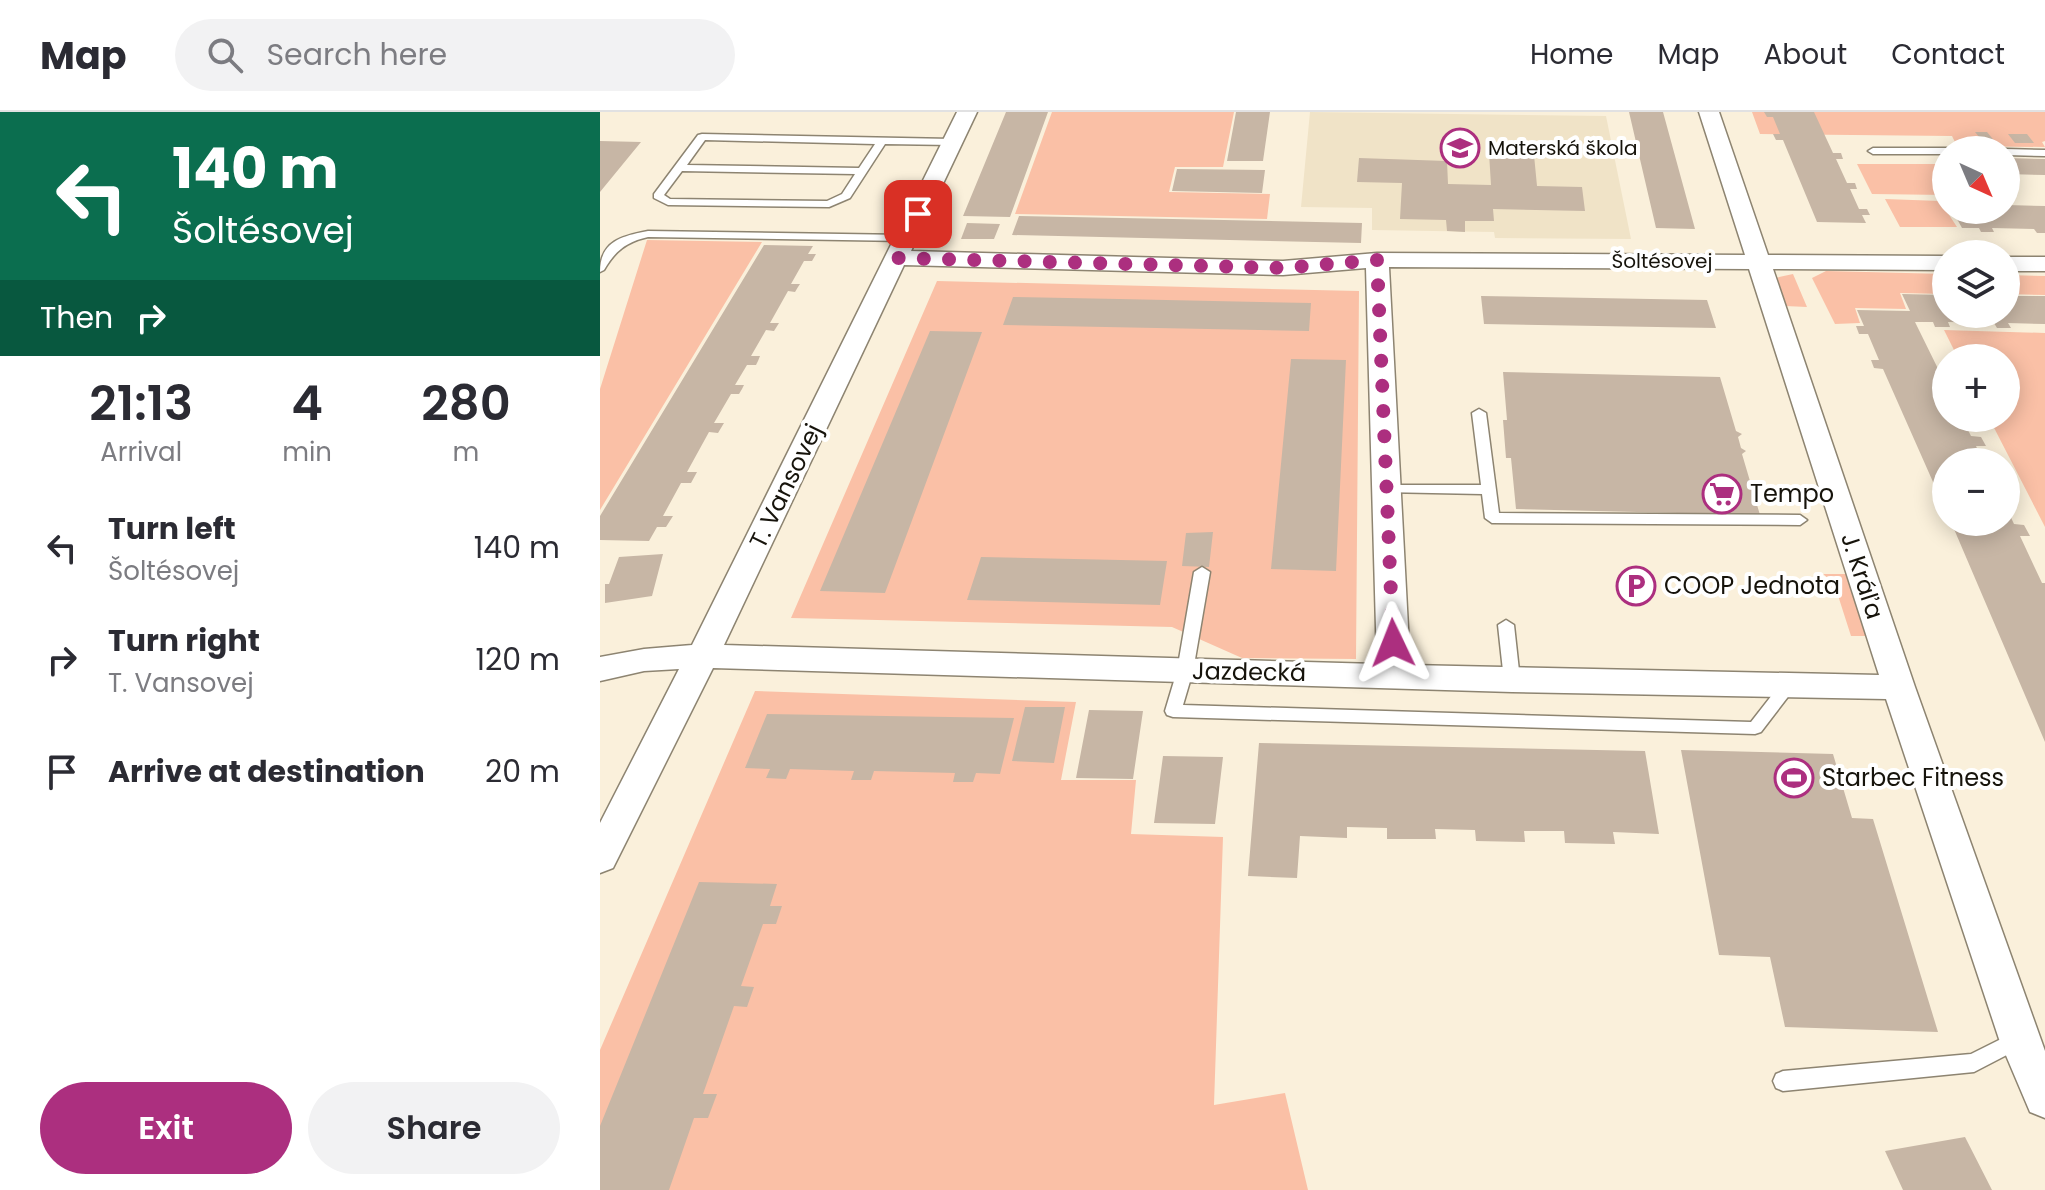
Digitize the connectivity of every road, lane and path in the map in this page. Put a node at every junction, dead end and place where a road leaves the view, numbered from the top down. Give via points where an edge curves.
1 (967, 112) edge
2 (1709, 112) edge
3 (882, 140) junction
4 (952, 142) junction
5 (1873, 151) dead end
6 (1932, 151) edge
7 (2020, 152) edge
8 (2045, 153) edge
9 (679, 168) junction
10 (863, 171) junction
11 (902, 248) junction
12 (1377, 260) junction
13 (1759, 260) junction
14 (1932, 263) edge
15 (2020, 264) edge
16 (2045, 264) edge
17 (600, 268) edge
18 (1479, 413) dead end
19 (1387, 489) junction
20 (1489, 490) junction
21 (1800, 520) dead end
22 (1202, 572) dead end
23 (1506, 625) dead end
24 (703, 656) junction
25 (600, 669) edge
26 (1185, 671) junction
27 (1394, 675) junction
28 (1512, 680) junction
29 (1789, 685) junction
30 (1899, 687) junction
31 (600, 858) edge
32 (2032, 1036) edge
33 (1783, 1081) dead end
34 (2045, 1098) edge

1 - 4 street, T. Vansovej
2 - 13 street, J. Kráľa
3 - 4 lane
3 - 9 lane via 702,137
3 - 10 lane
4 - 11 street, T. Vansovej
5 - 6 lane
7 - 8 lane
9 - 10 lane
9 - 10 lane via 658,196 662,200 829,204 846,196
11 - 12 street, Šoltésovej via 1283,268
11 - 17 lane via 648,234 619,242
11 - 24 street, T. Vansovej
12 - 13 street, Šoltésovej
12 - 19 street
13 - 14 street, Šoltésovej
13 - 30 street, J. Kráľa
15 - 16 street
18 - 20 lane
19 - 20 lane
19 - 27 street
20 - 21 lane via 1492,518
22 - 26 lane
23 - 28 lane
24 - 25 street, Jazdecká
24 - 26 street, Jazdecká
24 - 31 street, T. Vansovej
26 - 27 street, Jazdecká
26 - 29 lane via 1173,711 1755,728
27 - 28 street, Jazdecká
28 - 29 street, Jazdecká
29 - 30 street, Jazdecká
30 - 32 street, J. Kráľa
32 - 33 lane via 1974,1063
32 - 34 street, J. Kráľa

